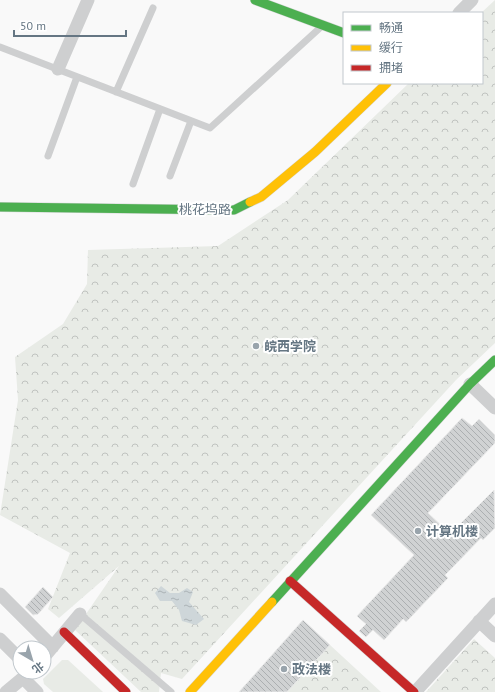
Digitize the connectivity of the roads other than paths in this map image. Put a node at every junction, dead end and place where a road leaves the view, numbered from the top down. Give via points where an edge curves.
1 (88, 0) edge
2 (255, 0) edge
3 (472, 0) edge
4 (153, 8) dead end
5 (460, 12) edge
6 (323, 25) junction
7 (343, 32) edge
8 (0, 47) edge
9 (58, 69) junction
10 (77, 76) junction
11 (386, 84) edge
12 (116, 92) junction
13 (160, 109) junction
14 (191, 121) junction
15 (48, 156) dead end
16 (170, 176) dead end
17 (133, 184) dead end
18 (0, 207) edge
19 (495, 360) edge
20 (470, 384) junction
21 (495, 408) edge
22 (290, 581) junction
23 (0, 594) edge
24 (495, 604) edge
25 (80, 614) joint
26 (479, 621) junction
27 (64, 632) junction
28 (495, 636) edge
29 (0, 639) edge
30 (53, 647) joint
31 (12, 651) edge
32 (20, 680) edge
33 (29, 680) edge
34 (6, 692) edge
35 (37, 692) edge
36 (126, 692) edge
37 (170, 692) edge
38 (190, 692) edge
39 (415, 692) edge

1 - 9 street
2 - 6 street
3 - 5 street
4 - 12 lane
6 - 7 street
6 - 14 lane via 210,128
8 - 9 lane
9 - 10 lane
10 - 12 lane
10 - 15 lane
11 - 18 street, 桃花坞路 via 315,152 261,197 234,210
12 - 13 lane
13 - 14 lane
13 - 17 lane
14 - 16 lane
19 - 20 street
20 - 21 street
20 - 22 street
22 - 38 street
22 - 39 street
23 - 30 street
24 - 26 street
25 - 27 street
25 - 37 lane
26 - 28 street
26 - 39 street
27 - 30 street
27 - 36 street
29 - 31 street
32 - 34 street
33 - 35 street

